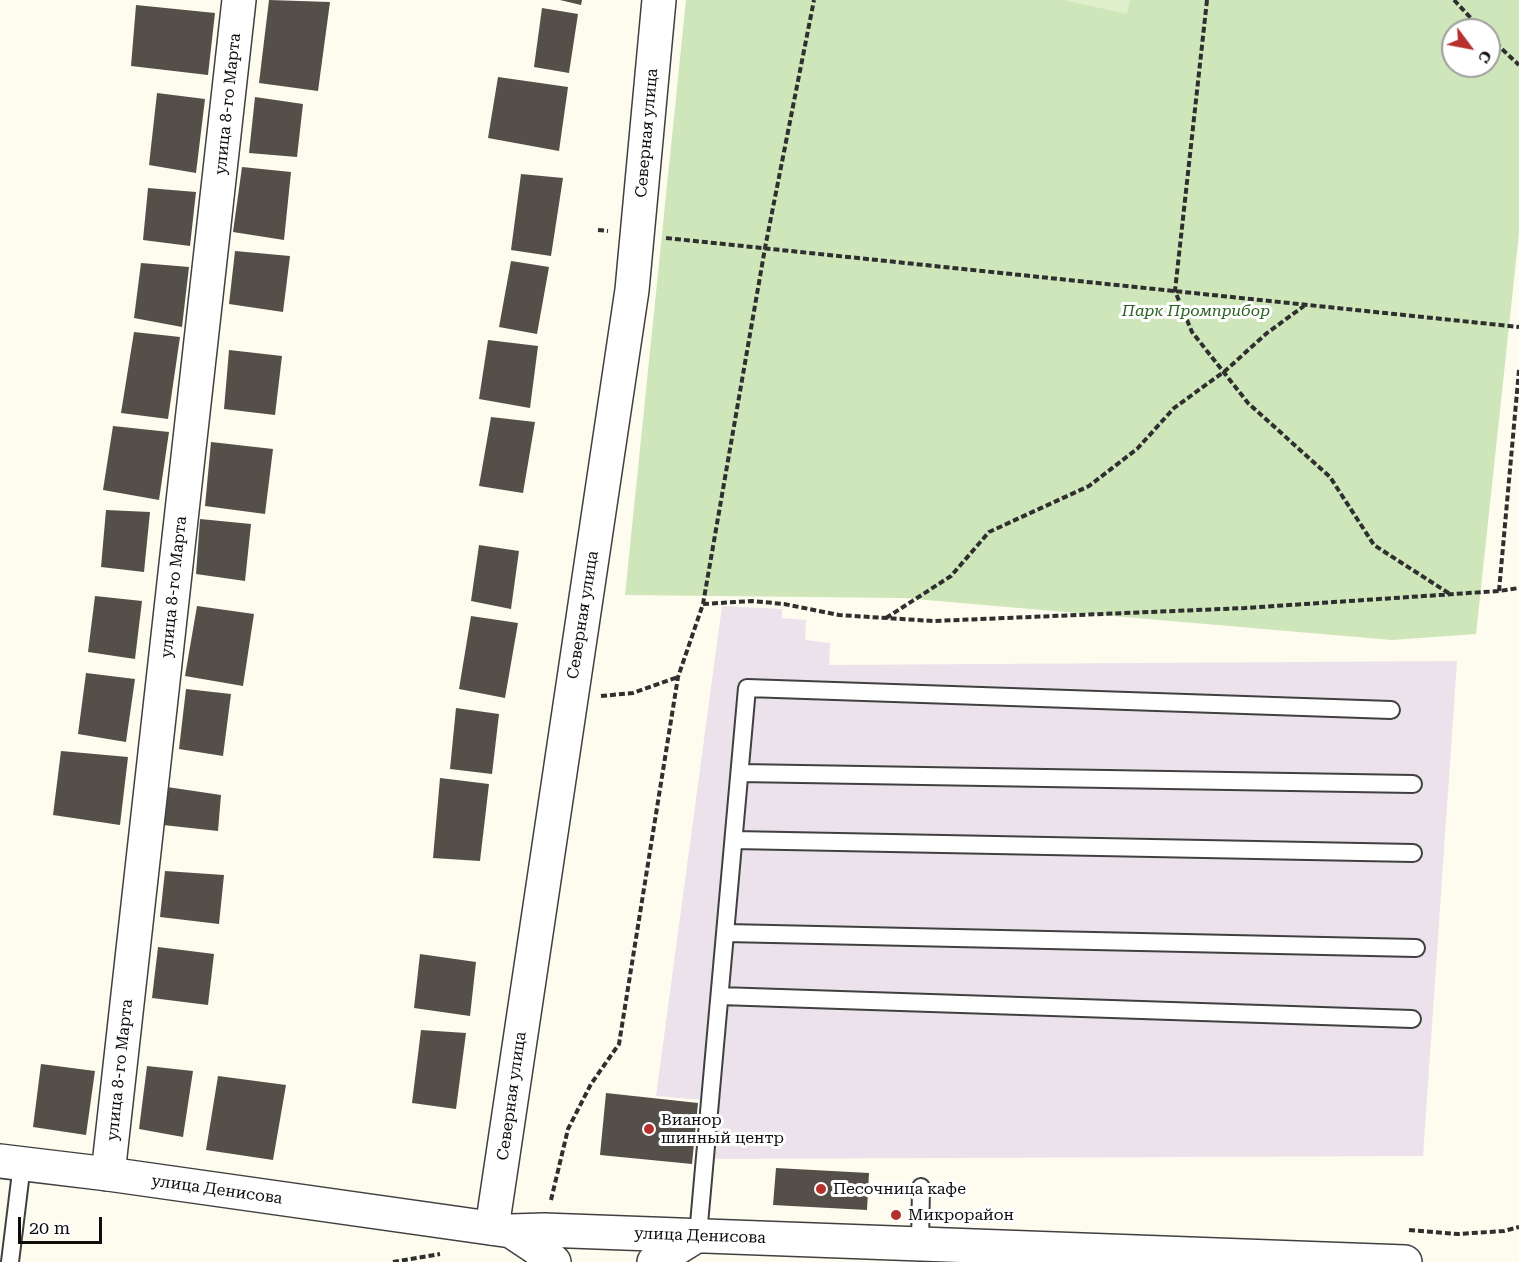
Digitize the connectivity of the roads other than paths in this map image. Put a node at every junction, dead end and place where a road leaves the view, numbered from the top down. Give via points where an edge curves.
1 (239, 0) edge
2 (659, 0) edge
3 (1391, 710) dead end
4 (740, 773) junction
5 (1413, 784) dead end
6 (734, 840) junction
7 (1413, 853) dead end
8 (726, 933) junction
9 (1416, 948) dead end
10 (720, 996) junction
11 (1412, 1019) dead end
12 (11, 1162) edge
13 (108, 1174) junction
14 (921, 1187) dead end
15 (502, 1230) junction
16 (698, 1235) junction
17 (920, 1244) junction
18 (10, 1262) edge
19 (554, 1262) edge
20 (654, 1262) edge
21 (1405, 1262) edge

1 - 13 street, улица 8-го Марта
2 - 15 street, Северная улица via 632,290 571,699
3 - 4 lane via 747,688
4 - 5 lane
4 - 6 lane
6 - 7 lane
6 - 8 lane
8 - 9 lane
8 - 10 lane
10 - 11 lane
10 - 16 lane
12 - 13 street, улица Денисова
12 - 18 lane
13 - 15 street, улица Денисова
14 - 17 lane
15 - 16 street, улица Денисова
15 - 19 street
16 - 17 street, улица Денисова
16 - 20 street
17 - 21 street, улица Денисова

